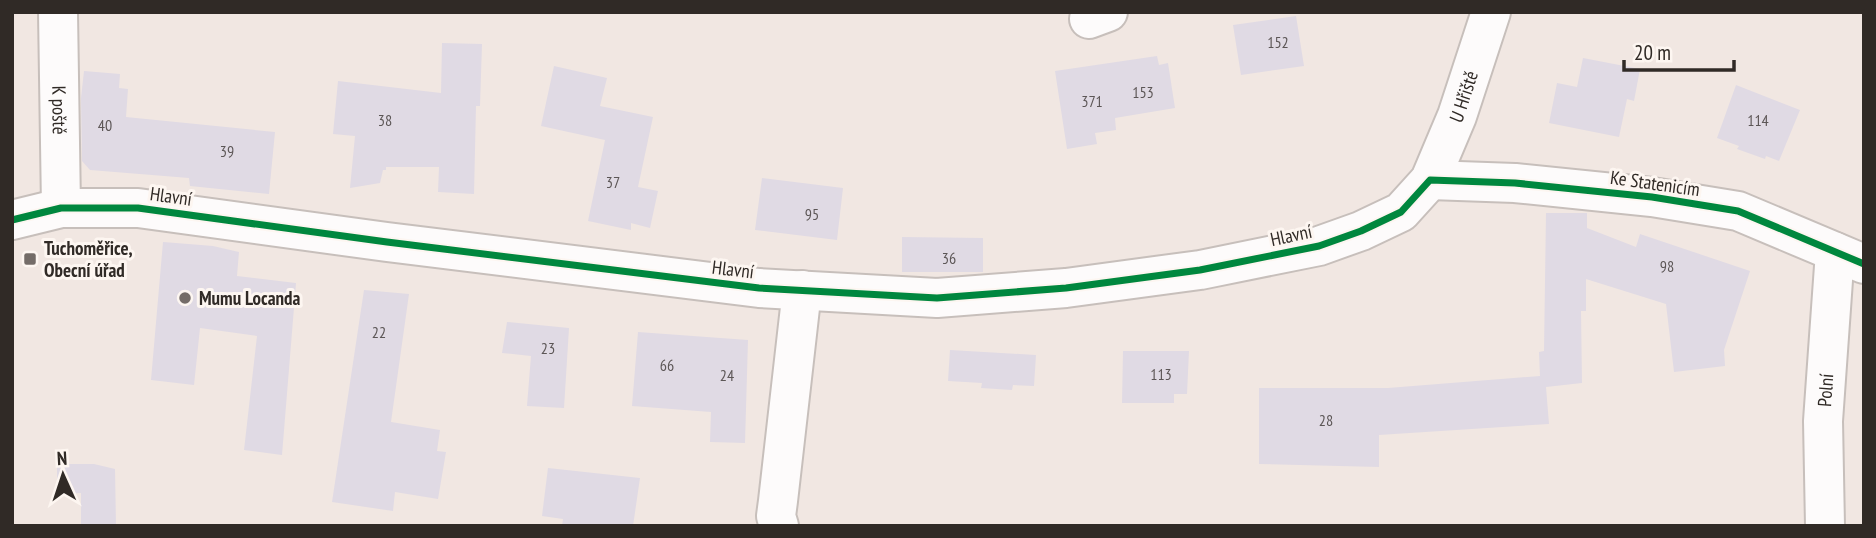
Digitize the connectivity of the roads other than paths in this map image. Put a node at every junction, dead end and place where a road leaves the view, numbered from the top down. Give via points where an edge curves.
1 (58, 12) edge
2 (1491, 12) edge
3 (1430, 180) junction
4 (61, 208) junction
5 (12, 220) edge
6 (1849, 258) edge
7 (802, 290) junction
8 (779, 526) edge
9 (1825, 526) edge

1 - 4 street, K poště
2 - 3 street, U Hřiště via 1457,116
3 - 6 street, Ke Statenicím via 1515,183 1738,211
3 - 7 street, Hlavní via 1401,212 1361,231 1319,246 1200,270 1066,288 937,298
4 - 5 street, Hlavní
4 - 7 street, Hlavní via 138,208 746,287
6 - 9 street, Polní via 1823,421
7 - 8 street via 776,516

